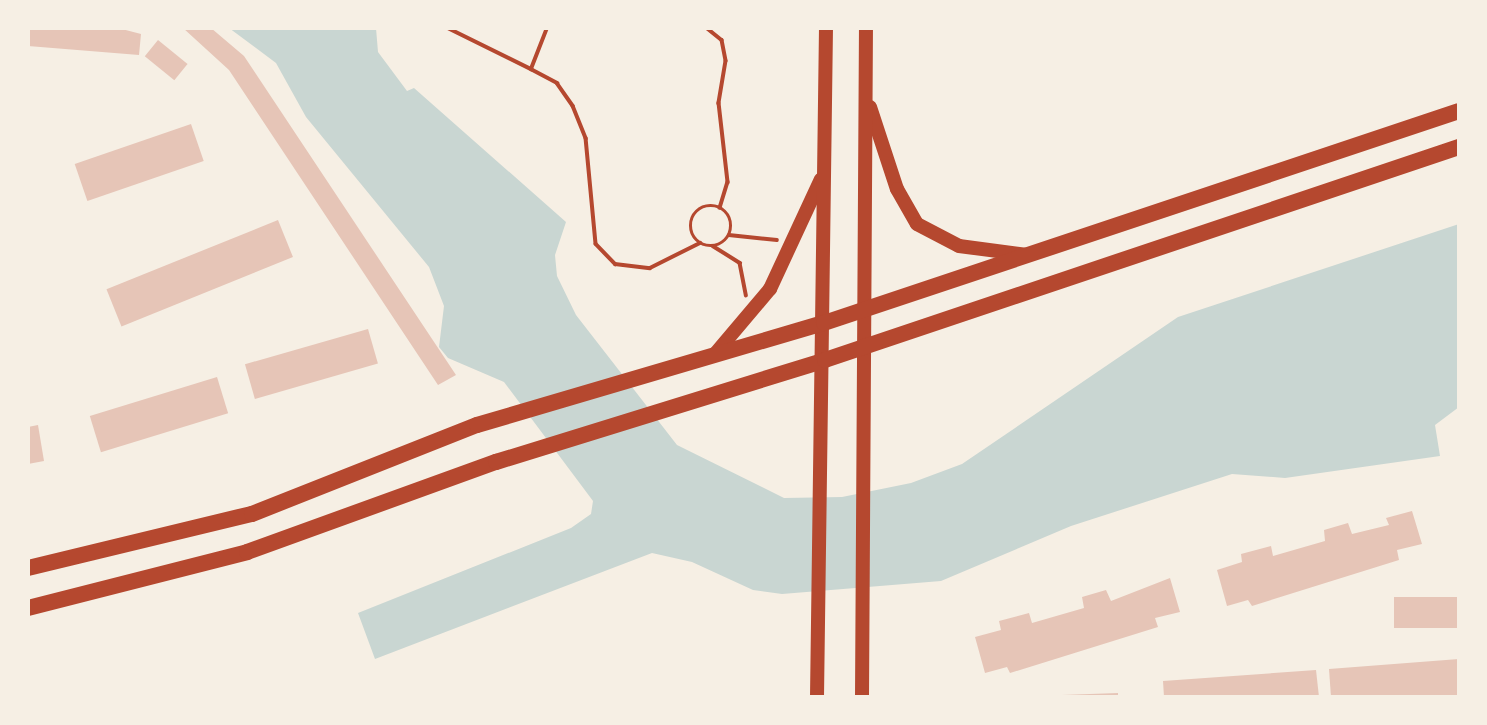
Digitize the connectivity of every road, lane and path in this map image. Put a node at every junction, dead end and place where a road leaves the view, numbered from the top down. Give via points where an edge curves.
1 (448, 28) edge
2 (547, 28) edge
3 (707, 28) edge
4 (827, 28) edge
5 (866, 28) edge
6 (531, 69) junction
7 (866, 95) junction
8 (1459, 111) edge
9 (1459, 147) edge
10 (825, 164) junction
11 (720, 208) junction
12 (729, 235) junction
13 (796, 241) junction
14 (700, 243) junction
15 (713, 246) junction
16 (1028, 255) junction
17 (867, 309) junction
18 (749, 311) junction
19 (824, 323) junction
20 (866, 345) junction
21 (715, 354) junction
22 (825, 360) junction
23 (28, 568) edge
24 (28, 608) edge
25 (817, 697) edge
26 (862, 697) edge

1 - 6 path
2 - 6 path
3 - 11 path via 722,40 726,61 719,103 728,182
4 - 10 main road
5 - 7 main road
6 - 14 path via 557,83 573,106 586,138 596,244 615,264 650,268
7 - 16 main road via 897,190 917,224 959,246
7 - 17 main road
8 - 16 main road
9 - 20 main road
10 - 13 main road
10 - 19 main road
11 - 12 path via 729,217
11 - 14 path via 701,208 692,218
12 - 13 path
12 - 15 path
13 - 18 main road via 770,289
14 - 15 path
15 - 18 path via 740,263
16 - 17 main road
17 - 19 main road
17 - 20 main road
18 - 21 main road
19 - 21 main road
19 - 22 main road
20 - 22 main road
20 - 26 main road
21 - 23 main road via 477,425 252,514
22 - 24 main road via 496,462 247,552
22 - 25 main road

